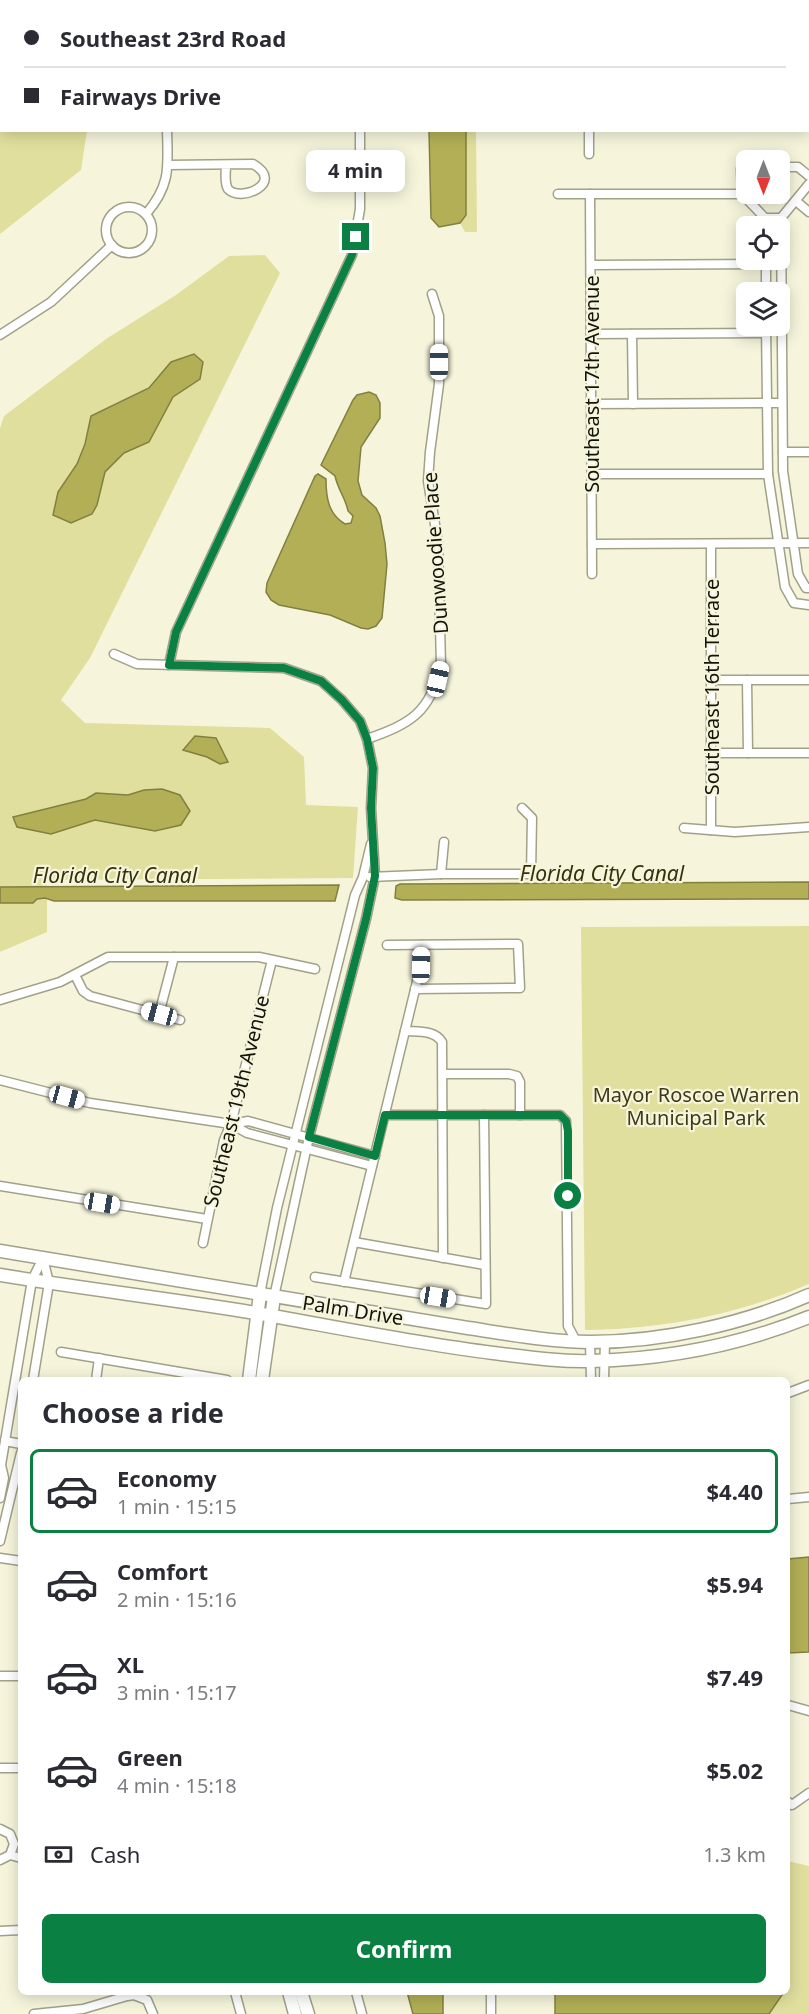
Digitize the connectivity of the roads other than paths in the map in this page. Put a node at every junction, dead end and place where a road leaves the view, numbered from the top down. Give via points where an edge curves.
1 (167, 132) edge
2 (360, 132) edge
3 (589, 132) edge
4 (589, 154) dead end
5 (168, 165) junction
6 (226, 165) junction
7 (790, 167) edge
8 (809, 176) edge
9 (809, 184) edge
10 (558, 194) dead end
11 (590, 194) junction
12 (736, 194) edge
13 (796, 201) junction
14 (750, 204) edge
15 (809, 212) edge
16 (146, 214) junction
17 (760, 216) edge
18 (783, 216) edge
19 (112, 245) junction
20 (736, 263) edge
21 (591, 265) junction
22 (781, 270) edge
23 (432, 294) dead end
24 (736, 330) edge
25 (591, 334) junction
26 (632, 334) junction
27 (0, 335) edge
28 (766, 336) edge
29 (767, 403) junction
30 (782, 403) junction
31 (591, 404) junction
32 (633, 404) junction
33 (783, 452) junction
34 (809, 452) edge
35 (592, 474) junction
36 (768, 474) junction
37 (793, 543) junction
38 (809, 543) edge
39 (592, 544) junction
40 (711, 544) junction
41 (778, 544) junction
42 (592, 574) dead end
43 (807, 588) edge
44 (809, 605) edge
45 (114, 654) dead end
46 (169, 665) junction
47 (711, 680) junction
48 (747, 680) junction
49 (809, 680) edge
50 (367, 739) junction
51 (711, 753) junction
52 (748, 753) junction
53 (809, 753) edge
54 (522, 808) dead end
55 (809, 827) edge
56 (684, 828) dead end
57 (711, 830) junction
58 (372, 835) junction
59 (444, 842) dead end
60 (441, 874) junction
61 (375, 876) junction
62 (363, 877) junction
63 (387, 945) dead end
64 (422, 945) junction
65 (174, 957) junction
66 (272, 960) junction
67 (315, 969) dead end
68 (75, 975) junction
69 (416, 989) junction
70 (0, 1000) edge
71 (159, 1014) junction
72 (180, 1020) dead end
73 (405, 1031) junction
74 (442, 1074) junction
75 (0, 1080) edge
76 (385, 1115) junction
77 (443, 1115) junction
78 (484, 1115) junction
79 (520, 1115) junction
80 (231, 1124) junction
81 (296, 1133) junction
82 (309, 1137) junction
83 (292, 1145) junction
84 (306, 1149) junction
85 (375, 1156) junction
86 (372, 1166) junction
87 (0, 1186) edge
88 (207, 1219) junction
89 (354, 1242) junction
90 (203, 1243) dead end
91 (0, 1251) edge
92 (43, 1258) junction
93 (443, 1258) junction
94 (485, 1265) junction
95 (0, 1275) edge
96 (315, 1277) dead end
97 (32, 1280) junction
98 (344, 1282) junction
99 (49, 1283) junction
100 (260, 1294) junction
101 (809, 1294) edge
102 (274, 1297) junction
103 (264, 1315) junction
104 (809, 1317) edge
105 (568, 1326) junction
106 (559, 1340) junction
107 (576, 1341) junction
108 (605, 1341) junction
109 (590, 1342) junction
110 (61, 1352) dead end
111 (99, 1358) junction
112 (604, 1360) junction
113 (591, 1361) junction
114 (33, 1377) edge
115 (96, 1377) edge
116 (191, 1377) edge
117 (250, 1377) edge
118 (262, 1377) edge
119 (591, 1377) edge
120 (604, 1377) edge
121 (809, 1386) edge
122 (790, 1393) edge
123 (4, 1441) junction
124 (18, 1443) edge
125 (0, 1465) edge
126 (18, 1469) edge
127 (18, 1473) edge
128 (809, 1497) edge
129 (0, 1498) edge
130 (790, 1499) edge
131 (0, 1540) edge
132 (0, 1558) edge
133 (18, 1561) edge
134 (0, 1676) edge
135 (18, 1676) edge
136 (790, 1706) edge
137 (809, 1711) edge
138 (0, 1768) edge
139 (18, 1768) edge
140 (809, 1793) edge
141 (790, 1804) edge
142 (0, 1829) edge
143 (11, 1836) junction
144 (18, 1836) edge
145 (10, 1855) junction
146 (18, 1857) edge
147 (0, 1860) edge
148 (18, 1930) edge
149 (0, 1931) edge
150 (236, 1995) edge
151 (290, 1995) edge
152 (302, 1995) edge
153 (357, 1995) edge
154 (491, 1995) edge
155 (34, 2014) edge
156 (153, 2014) edge
157 (241, 2014) edge
158 (295, 2014) edge
159 (308, 2014) edge
160 (362, 2014) edge
161 (491, 2014) edge

1 - 5 street
2 - 46 street via 360,209 352,255 176,632
3 - 4 street
5 - 6 street
5 - 16 street via 164,189
6 - 6 street via 253,164 265,177 263,185 249,193 232,192 225,181
7 - 8 street via 798,167
9 - 13 street
10 - 11 street
11 - 12 street
11 - 21 street, Southeast 17th Avenue
13 - 15 street
13 - 18 street
14 - 17 street
16 - 19 street via 126,207 114,213 106,232
16 - 19 street via 152,229 147,244 126,252
19 - 27 street via 51,302
20 - 21 street
21 - 25 street, Southeast 17th Avenue
22 - 30 street
23 - 50 street, Dunwoodie Place via 439,316 439,384 428,481 438,543 441,666 421,711 409,722
24 - 26 street
25 - 26 street
25 - 31 street, Southeast 17th Avenue
26 - 32 street
28 - 29 street
29 - 30 street
29 - 32 street
29 - 36 street
30 - 33 street
31 - 32 street
31 - 35 street, Southeast 17th Avenue
33 - 34 street
33 - 37 street
35 - 36 street
35 - 39 street, Southeast 17th Avenue
36 - 41 street
37 - 38 street
37 - 41 street
37 - 43 street via 798,574
39 - 40 street
39 - 42 street, Southeast 17th Avenue
40 - 41 street
40 - 47 street, Southeast 16th Terrace
41 - 44 street via 785,588 794,603
45 - 46 street via 137,664
46 - 50 street via 284,668 321,681 360,721
47 - 48 street
47 - 51 street, Southeast 16th Terrace
48 - 49 street
48 - 52 street
50 - 58 street via 373,768
51 - 52 street
51 - 57 street, Southeast 16th Terrace
52 - 53 street
54 - 60 street via 532,818 531,874
55 - 57 street
56 - 57 street
58 - 61 street
58 - 62 street
59 - 60 street
60 - 61 street
61 - 62 street
61 - 82 street
62 - 81 street via 355,895
63 - 64 street
64 - 69 street
64 - 69 street via 518,945 520,987
65 - 66 street
65 - 68 street via 108,957
65 - 71 street
66 - 67 street
66 - 80 street, Southeast 19th Avenue
68 - 70 street
68 - 71 street via 83,992 90,996
69 - 73 street
71 - 72 street
73 - 74 street via 439,1036
73 - 76 street
74 - 77 street
74 - 79 street via 517,1076
75 - 80 street via 90,1103
76 - 77 street
76 - 85 street
77 - 78 street
77 - 93 street
78 - 79 street
78 - 94 street
79 - 105 street via 560,1115 566,1121
80 - 81 street via 248,1120
80 - 83 street via 247,1133
80 - 88 street, Southeast 19th Avenue
81 - 82 street
81 - 83 street
82 - 84 street
82 - 85 street
83 - 84 street
83 - 100 street
84 - 86 street
84 - 102 street
85 - 86 street
86 - 89 street
87 - 88 street
88 - 90 street, Southeast 19th Avenue
89 - 93 street
89 - 98 street
91 - 92 main road, Palm Drive
92 - 97 street
92 - 99 street
92 - 100 main road, Palm Drive
93 - 94 street
94 - 98 street via 486,1304
95 - 97 main road, Palm Drive
96 - 98 street
97 - 99 main road, Palm Drive
97 - 123 street
99 - 103 main road, Palm Drive
99 - 114 street
100 - 102 main road, Palm Drive
100 - 103 main road
101 - 108 main road, Palm Drive via 764,1313 688,1332
102 - 103 main road
102 - 106 main road, Palm Drive
103 - 113 main road, Palm Drive via 466,1350
103 - 117 main road
103 - 118 main road
104 - 112 main road, Palm Drive via 705,1350
105 - 106 street
105 - 107 street
106 - 107 main road, Palm Drive
107 - 109 main road, Palm Drive
108 - 109 main road, Palm Drive
108 - 112 street
109 - 113 street
110 - 111 street
111 - 115 street
111 - 116 street
112 - 113 main road, Palm Drive
112 - 120 street
113 - 119 street
121 - 122 street
123 - 124 street
123 - 125 street
125 - 126 street
125 - 129 street
127 - 131 street
128 - 130 street
132 - 133 street
134 - 135 street
136 - 137 street
138 - 139 street
140 - 141 street
142 - 143 street
143 - 144 street
143 - 145 street via 14,1844
145 - 146 street
145 - 147 street
148 - 149 street
150 - 157 street
151 - 158 main road
152 - 159 main road
153 - 160 street
154 - 161 street
155 - 156 street via 83,2010 127,1996 147,2000

